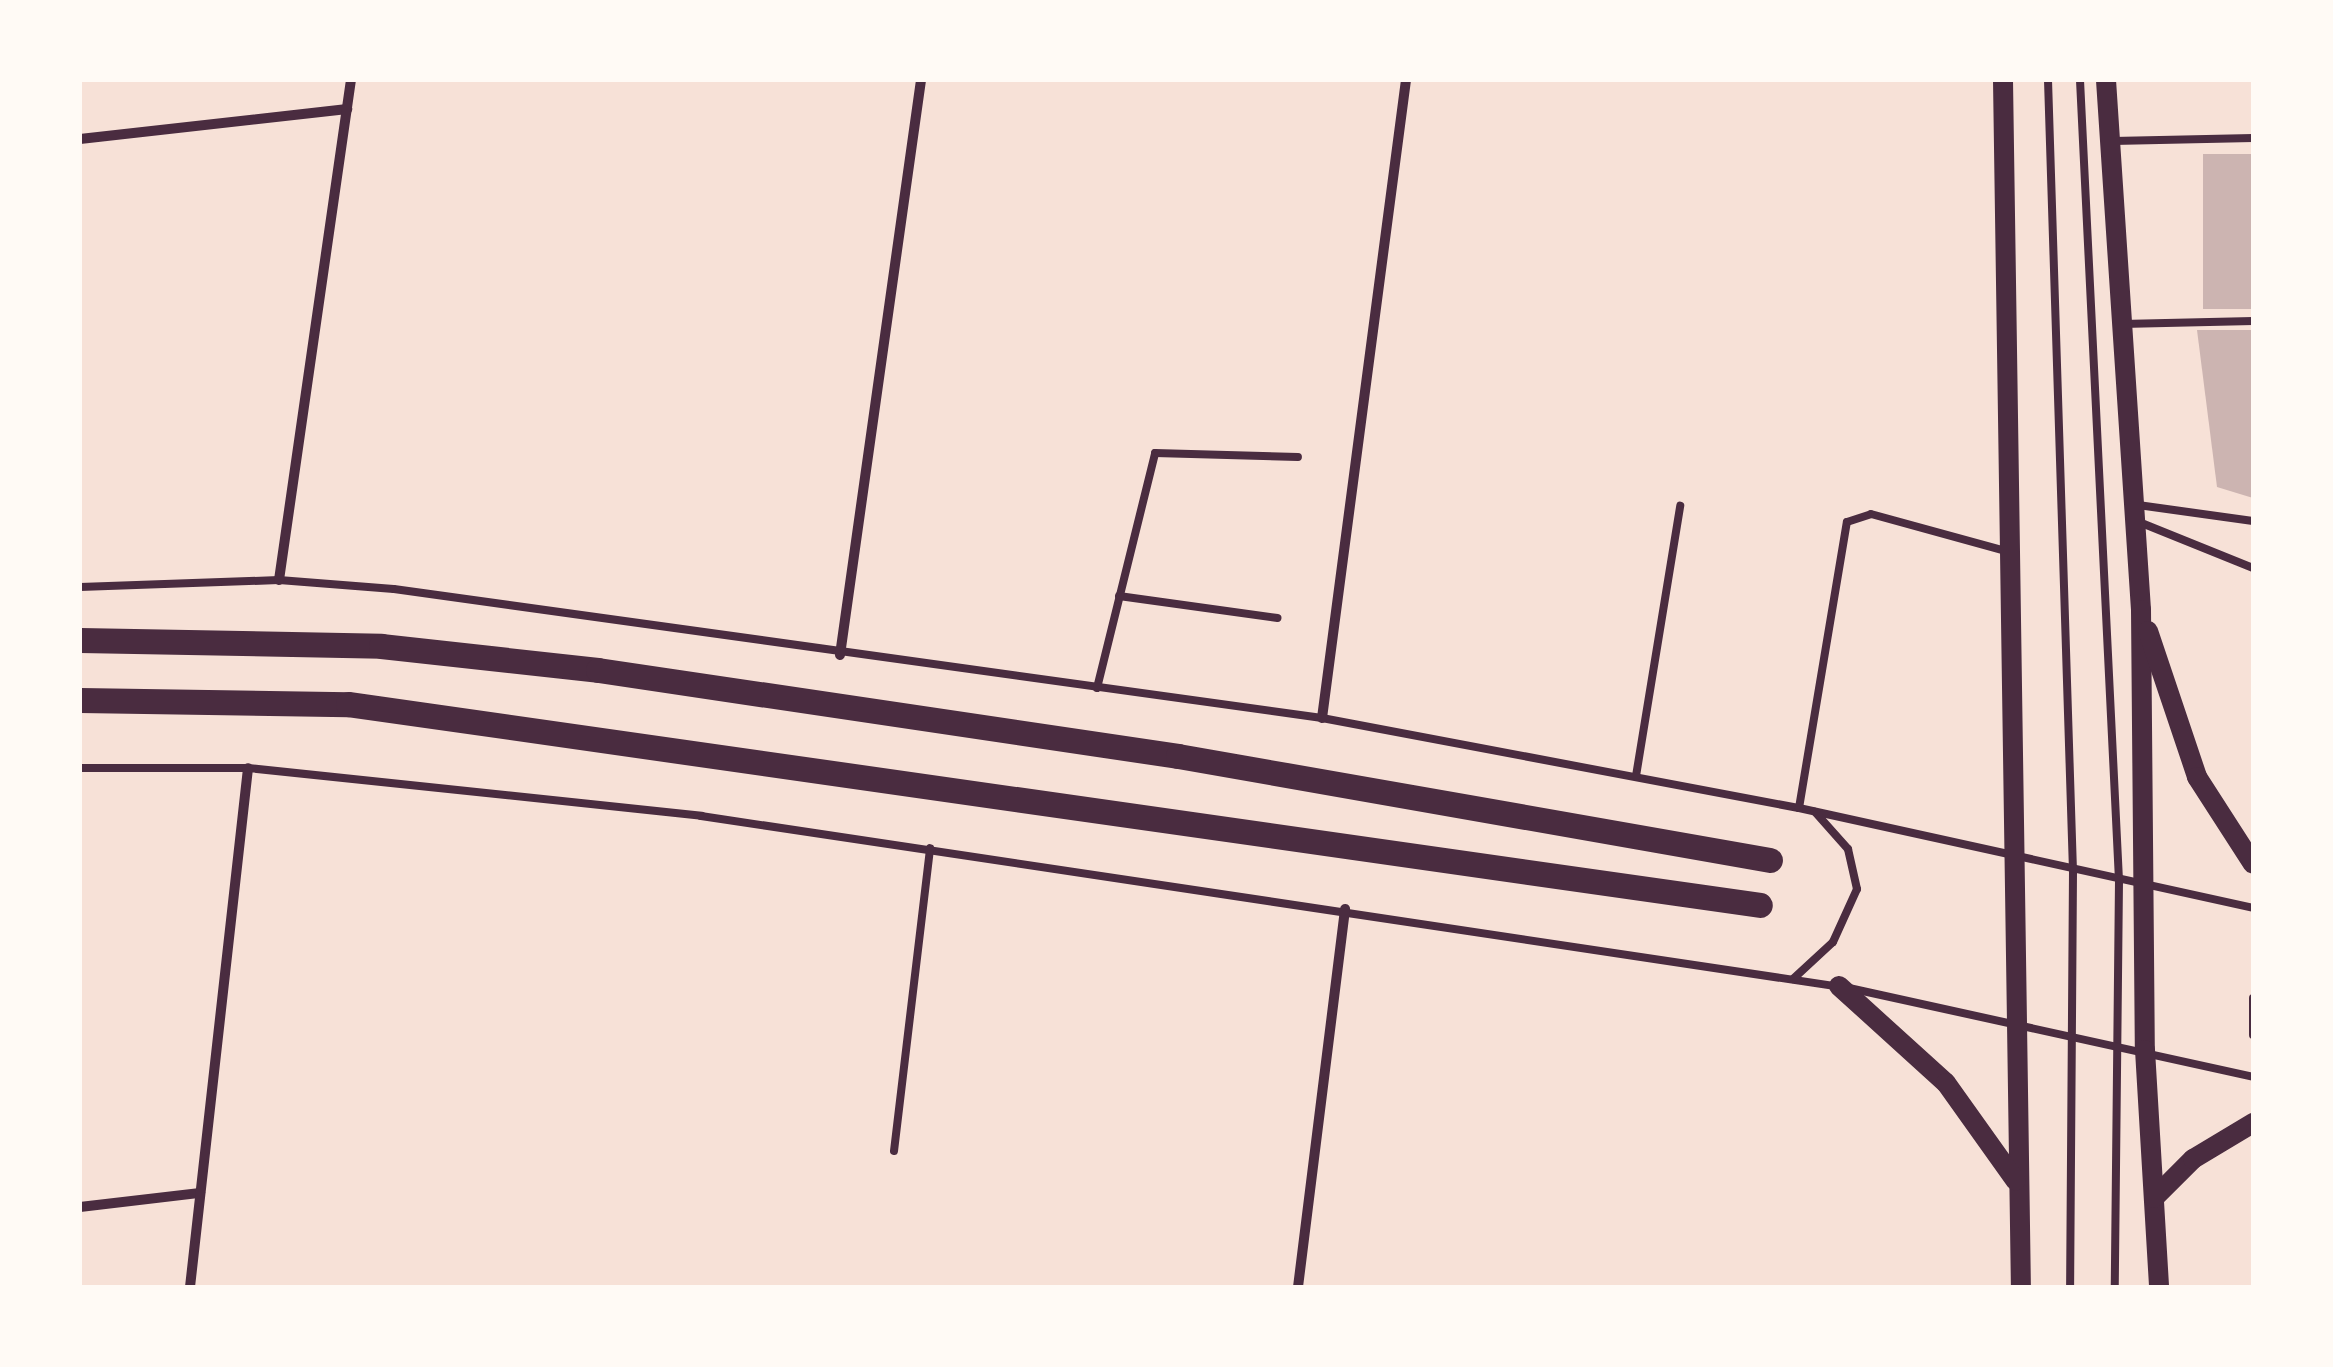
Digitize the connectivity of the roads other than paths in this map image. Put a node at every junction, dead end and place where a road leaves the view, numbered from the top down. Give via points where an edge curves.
1 (351, 80) edge
2 (921, 80) edge
3 (1406, 80) edge
4 (2002, 80) edge
5 (2048, 80) edge
6 (2080, 80) edge
7 (2106, 80) edge
8 (347, 109) junction
9 (2253, 138) edge
10 (80, 139) edge
11 (2108, 142) junction
12 (2253, 321) edge
13 (2118, 324) junction
14 (1298, 458) dead end
15 (1680, 506) dead end
16 (2134, 512) junction
17 (2253, 521) edge
18 (2012, 553) junction
19 (2253, 568) edge
20 (279, 580) junction
21 (80, 587) edge
22 (1119, 596) junction
23 (2142, 610) junction
24 (1276, 618) dead end
25 (80, 640) edge
26 (840, 655) junction
27 (1097, 688) junction
28 (80, 700) edge
29 (1322, 718) junction
30 (80, 768) edge
31 (248, 768) junction
32 (1636, 776) junction
33 (1799, 808) junction
34 (1816, 812) junction
35 (930, 848) junction
36 (1770, 860) dead end
37 (2014, 861) junction
38 (2253, 864) edge
39 (2073, 872) junction
40 (2119, 881) junction
41 (2144, 886) junction
42 (1760, 905) dead end
43 (2253, 908) edge
44 (1345, 910) junction
45 (1793, 979) junction
46 (1839, 986) junction
47 (2253, 998) edge
48 (2012, 1018) junction
49 (2070, 1032) junction
50 (2253, 1035) edge
51 (2112, 1042) junction
52 (2145, 1050) junction
53 (2253, 1077) edge
54 (2253, 1123) edge
55 (894, 1151) dead end
56 (2018, 1182) junction
57 (200, 1192) junction
58 (2154, 1198) junction
59 (80, 1207) edge
60 (190, 1287) edge
61 (1298, 1287) edge
62 (2021, 1287) edge
63 (2070, 1287) edge
64 (2115, 1287) edge
65 (2158, 1287) edge

1 - 8 street
2 - 26 street
3 - 29 street
4 - 18 main road
5 - 39 lane
6 - 40 lane
7 - 11 main road
8 - 10 street
8 - 20 street
9 - 11 lane
11 - 13 main road
12 - 13 lane
13 - 16 main road
14 - 22 lane via 1156,454
15 - 32 lane
16 - 17 lane
16 - 19 lane
16 - 23 main road
18 - 33 lane via 1871,514 1847,522
18 - 37 main road
20 - 21 lane
20 - 26 lane
22 - 24 lane
22 - 27 lane
23 - 38 main road via 2196,777
23 - 41 main road
25 - 36 main road via 381,646 598,670 1178,756
26 - 27 lane
27 - 29 lane
28 - 42 main road via 348,704
29 - 32 lane
30 - 31 lane
31 - 35 lane
31 - 57 street
32 - 33 lane
33 - 34 lane
34 - 37 lane
34 - 45 lane via 1848,850 1857,889 1832,942
35 - 44 lane
35 - 55 lane
37 - 39 lane
37 - 48 main road
39 - 40 lane
39 - 49 lane
40 - 41 lane
40 - 51 lane
41 - 43 lane
41 - 52 main road
44 - 45 lane
44 - 61 street
45 - 46 lane
46 - 48 lane
46 - 56 main road via 1946,1083
47 - 50 lane
48 - 49 lane
48 - 56 main road
49 - 51 lane
49 - 63 lane
51 - 52 lane
51 - 64 lane
52 - 53 lane
52 - 58 main road
54 - 58 main road via 2192,1159
56 - 62 main road
57 - 59 street
57 - 60 street
58 - 65 main road

